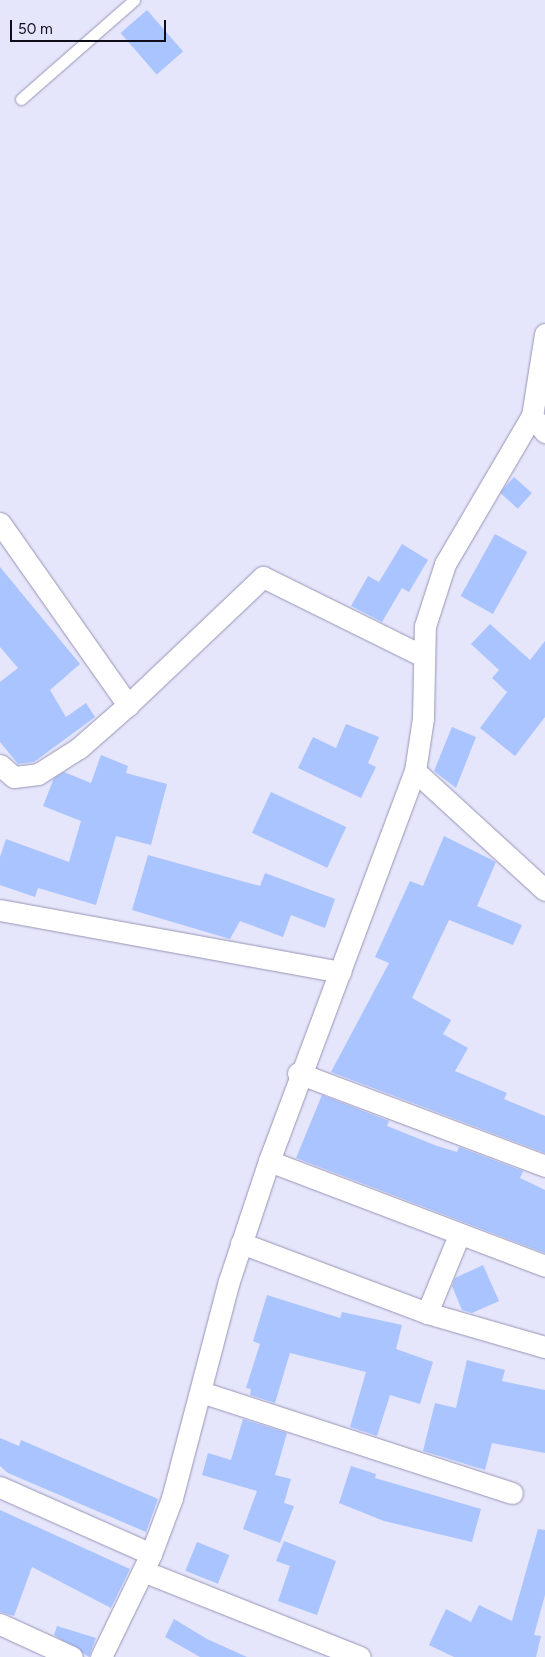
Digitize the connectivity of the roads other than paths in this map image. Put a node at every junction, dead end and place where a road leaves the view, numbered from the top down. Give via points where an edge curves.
1 (134, 0) edge
2 (20, 99) dead end
3 (545, 334) edge
4 (532, 416) junction
5 (545, 432) edge
6 (0, 523) edge
7 (421, 655) junction
8 (128, 705) junction
9 (0, 765) edge
10 (415, 771) junction
11 (545, 890) edge
12 (0, 910) edge
13 (340, 972) junction
14 (298, 1073) junction
15 (269, 1162) junction
16 (545, 1166) edge
17 (459, 1235) junction
18 (241, 1243) junction
19 (545, 1266) edge
20 (427, 1313) junction
21 (545, 1347) edge
22 (200, 1392) junction
23 (0, 1487) edge
24 (512, 1493) dead end
25 (147, 1563) junction
26 (0, 1624) edge
27 (72, 1657) edge
28 (101, 1657) edge
29 (360, 1657) edge

1 - 2 lane
3 - 4 street
4 - 5 street
4 - 7 street via 445,564 425,626
6 - 8 street
7 - 8 street via 262,577
7 - 10 street via 423,718
8 - 9 street via 80,748 38,774 14,777
10 - 11 street
10 - 13 street
12 - 13 street
13 - 14 street
14 - 15 street
14 - 16 street
15 - 17 street
15 - 18 street
17 - 19 street
17 - 20 street
18 - 20 street
18 - 22 street
20 - 21 street
22 - 24 street
22 - 25 street
23 - 25 street
25 - 28 street
25 - 29 street
26 - 27 street

